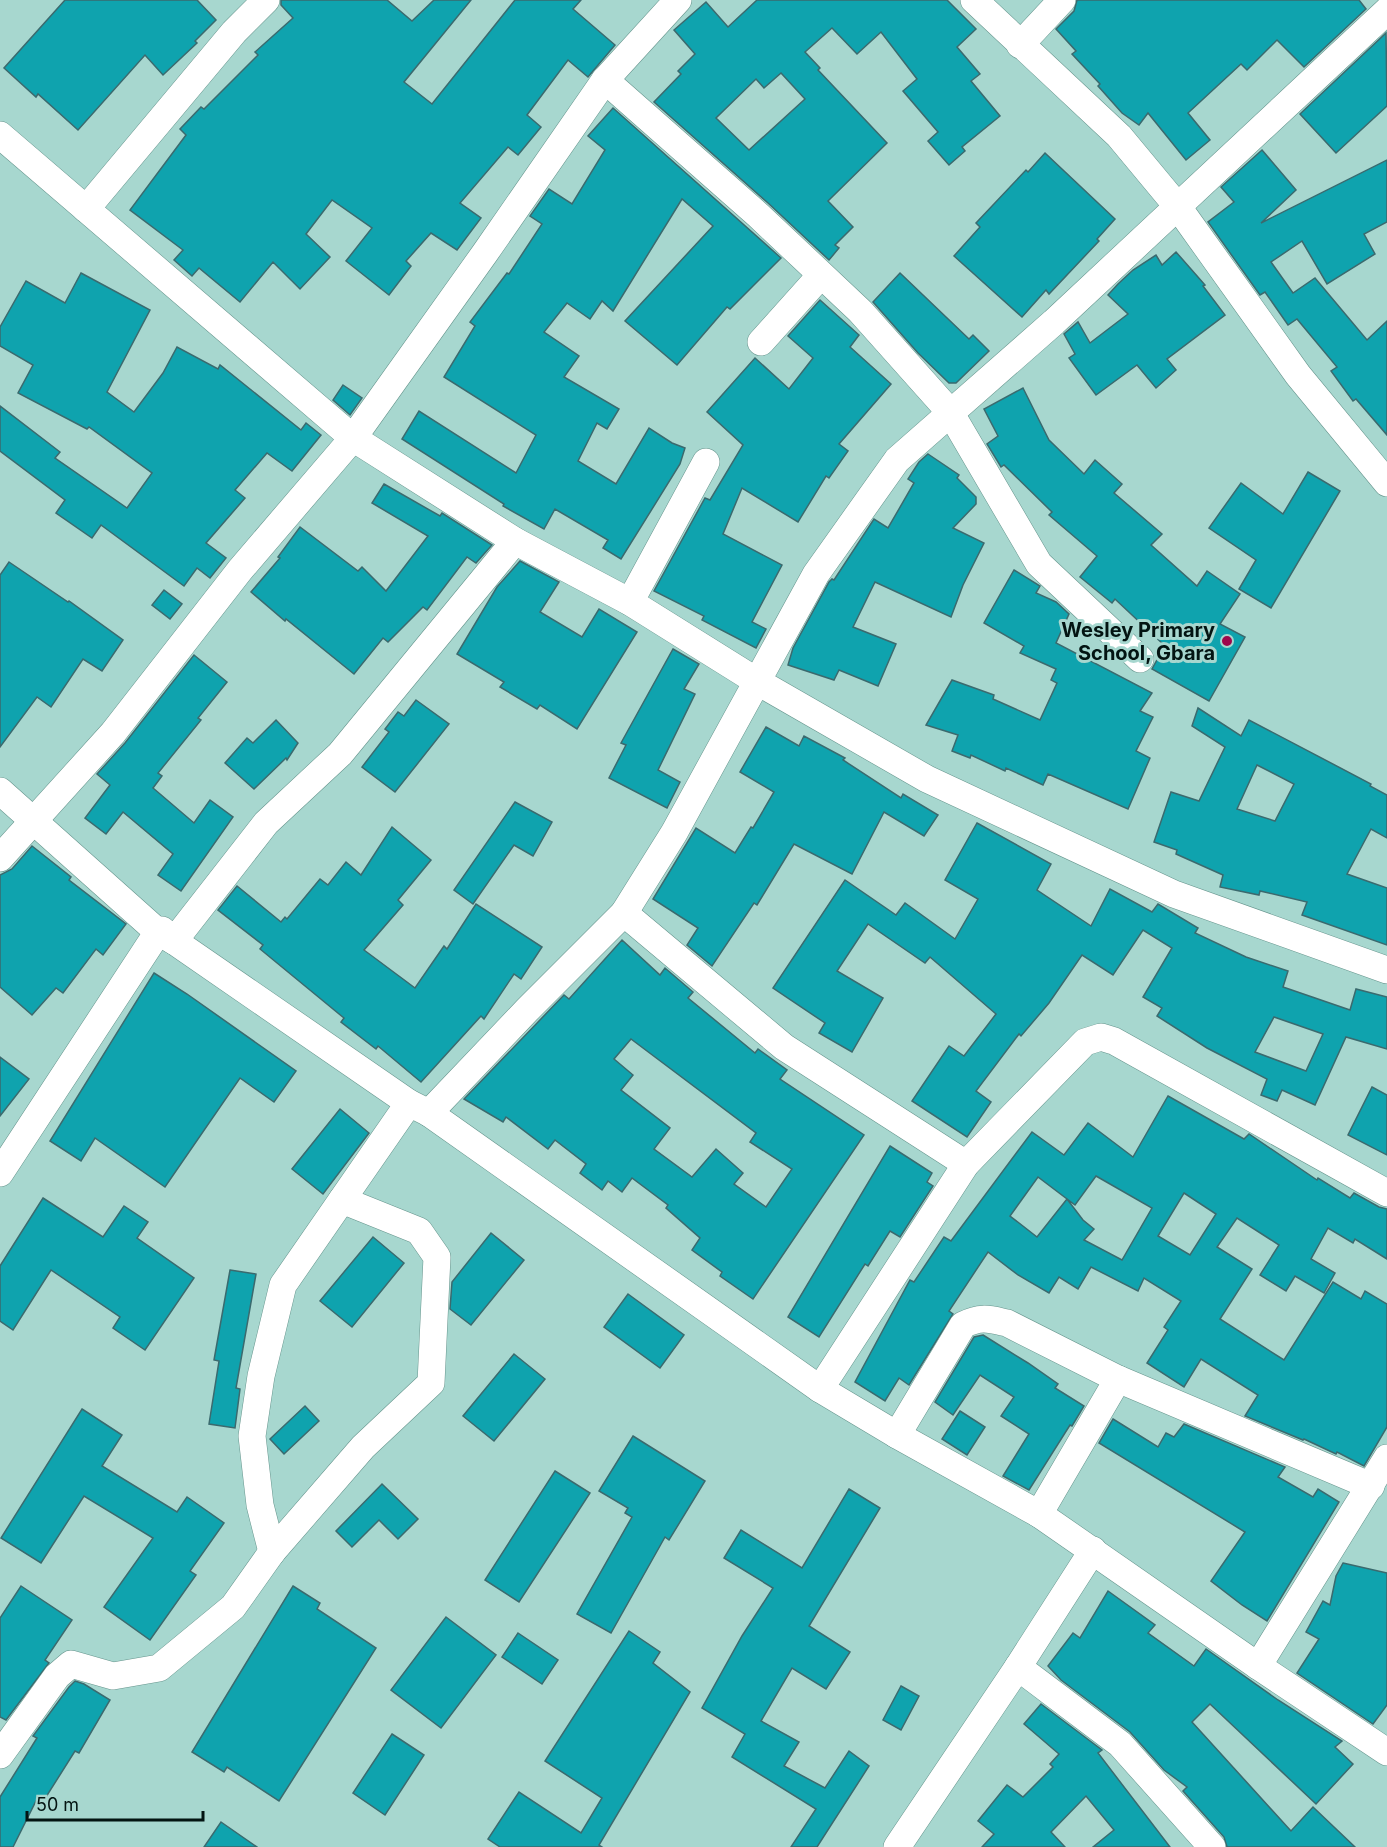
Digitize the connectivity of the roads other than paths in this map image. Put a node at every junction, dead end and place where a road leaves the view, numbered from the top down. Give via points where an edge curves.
1 (266, 0) edge
2 (678, 0) edge
3 (974, 0) edge
4 (1062, 0) edge
5 (1387, 11) edge
6 (1020, 45) junction
7 (605, 80) junction
8 (0, 135) edge
9 (1178, 207) junction
10 (86, 209) junction
11 (821, 275) junction
12 (761, 342) dead end
13 (950, 412) junction
14 (353, 438) junction
15 (706, 462) dead end
16 (1386, 481) edge
17 (514, 541) junction
18 (630, 602) junction
19 (1140, 659) dead end
20 (758, 682) junction
21 (0, 791) edge
22 (34, 820) junction
23 (0, 858) edge
24 (624, 913) junction
25 (166, 936) junction
26 (1387, 970) edge
27 (419, 1108) junction
28 (966, 1164) junction
29 (0, 1173) edge
30 (1387, 1193) edge
31 (342, 1200) junction
32 (1118, 1379) junction
33 (820, 1389) junction
34 (897, 1435) junction
35 (1387, 1458) edge
36 (1371, 1486) junction
37 (1039, 1514) junction
38 (1093, 1550) junction
39 (272, 1552) junction
40 (1258, 1666) junction
41 (1018, 1667) junction
42 (1387, 1752) edge
43 (0, 1755) edge
44 (897, 1847) edge
45 (1212, 1847) edge

1 - 10 street
2 - 7 street
3 - 6 street
4 - 6 street
5 - 9 street
6 - 9 street via 1119,136
7 - 11 street
7 - 14 street
8 - 10 street
9 - 13 street
9 - 16 street via 1298,375
10 - 14 street
11 - 12 street
11 - 13 street via 860,311
13 - 19 street via 1040,564
13 - 20 street via 897,460 829,555
14 - 17 street
14 - 22 street via 240,570 113,733
15 - 18 street
17 - 18 street
17 - 25 street via 340,754 266,823
18 - 20 street
20 - 24 street via 674,833
20 - 26 street via 927,779 1174,894
21 - 22 street
22 - 23 street
22 - 25 street
24 - 27 street via 527,1010
24 - 28 street via 784,1047
25 - 27 street
25 - 29 street
27 - 31 street
27 - 33 street
28 - 30 street via 1085,1042 1101,1037
28 - 33 street
31 - 39 street via 283,1285 261,1376 252,1436 260,1506
31 - 39 street via 419,1231 438,1257 431,1383 363,1447
32 - 34 street via 1007,1323 976,1318 963,1325
32 - 36 street
32 - 37 street
33 - 34 street
34 - 37 street
35 - 36 street
36 - 40 street
37 - 38 street
38 - 40 street
38 - 41 street
39 - 43 street via 233,1607 159,1668 113,1676 71,1664 57,1676
40 - 42 street
41 - 44 street
41 - 45 street via 1120,1744

